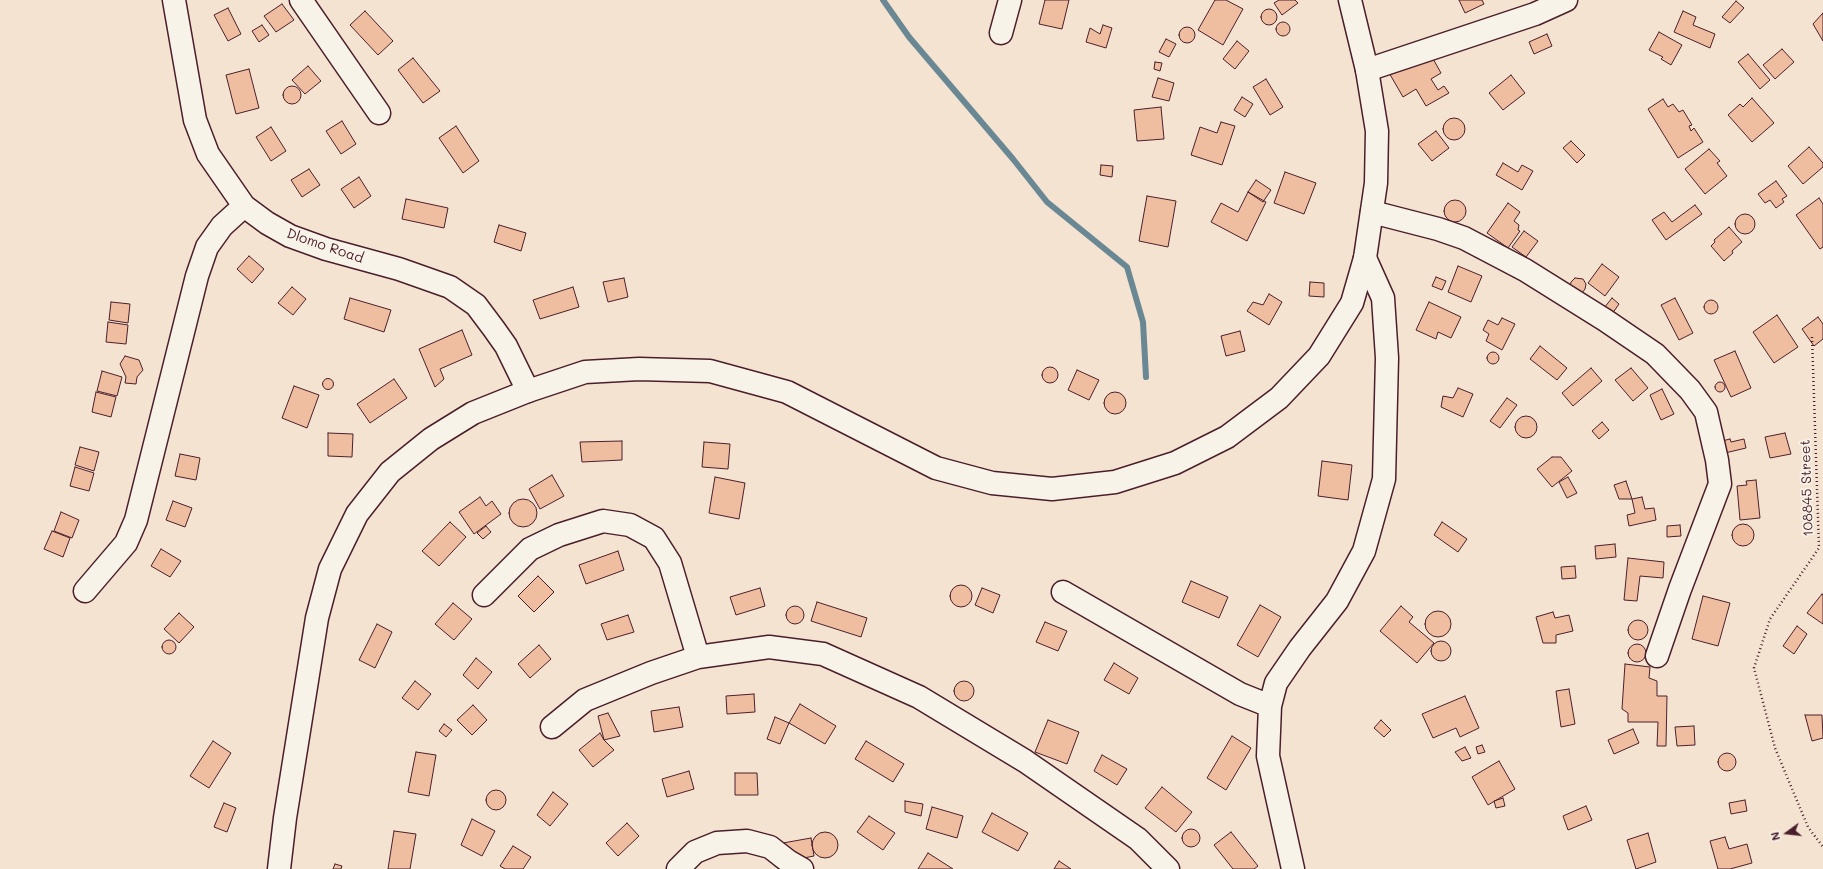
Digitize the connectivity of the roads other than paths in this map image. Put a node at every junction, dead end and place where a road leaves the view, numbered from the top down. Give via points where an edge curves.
1 (174, 0) edge
2 (301, 0) edge
3 (1010, 0) edge
4 (1350, 0) edge
5 (1566, 0) edge
6 (1001, 34) dead end
7 (1367, 70) junction
8 (378, 113) dead end
9 (244, 206) junction
10 (1372, 212) junction
11 (1365, 258) junction
12 (528, 391) junction
13 (85, 591) dead end
14 (1063, 592) dead end
15 (484, 595) dead end
16 (1658, 656) dead end
17 (698, 657) junction
18 (1270, 706) junction
19 (552, 727) dead end
20 (279, 869) edge
21 (678, 869) edge
22 (802, 869) edge
23 (1168, 869) edge
24 (1293, 869) edge

1 - 9 street, Dlomo Road via 195,120 208,154
2 - 8 street
3 - 6 street
4 - 7 street
5 - 7 street via 1535,14
7 - 10 street via 1377,131 1376,183
9 - 12 street, Dlomo Road via 290,236 326,249 399,269 450,288 476,305 506,346
9 - 13 street via 222,226 207,247 195,284 136,520 126,543
10 - 11 street
10 - 16 street via 1464,238 1525,270 1655,354 1690,390 1706,412 1720,484 1680,589
11 - 12 street via 1352,303 1319,356 1279,398 1227,436 1176,463 1115,482 1052,489 992,483 936,468 787,392 710,371 639,369 585,372
11 - 18 street via 1383,298 1387,358 1384,479 1364,551 1337,601 1276,683
12 - 20 street via 473,413 431,439 390,472 357,514 330,569 317,618
14 - 18 street via 1240,694
15 - 17 street via 530,549 560,535 602,521 630,525 654,538 670,562
17 - 19 street via 585,700
17 - 23 street via 769,647 823,654 919,697 1025,761 1138,839
18 - 24 street via 1268,756
21 - 22 street via 695,852 717,843 747,841 770,847

